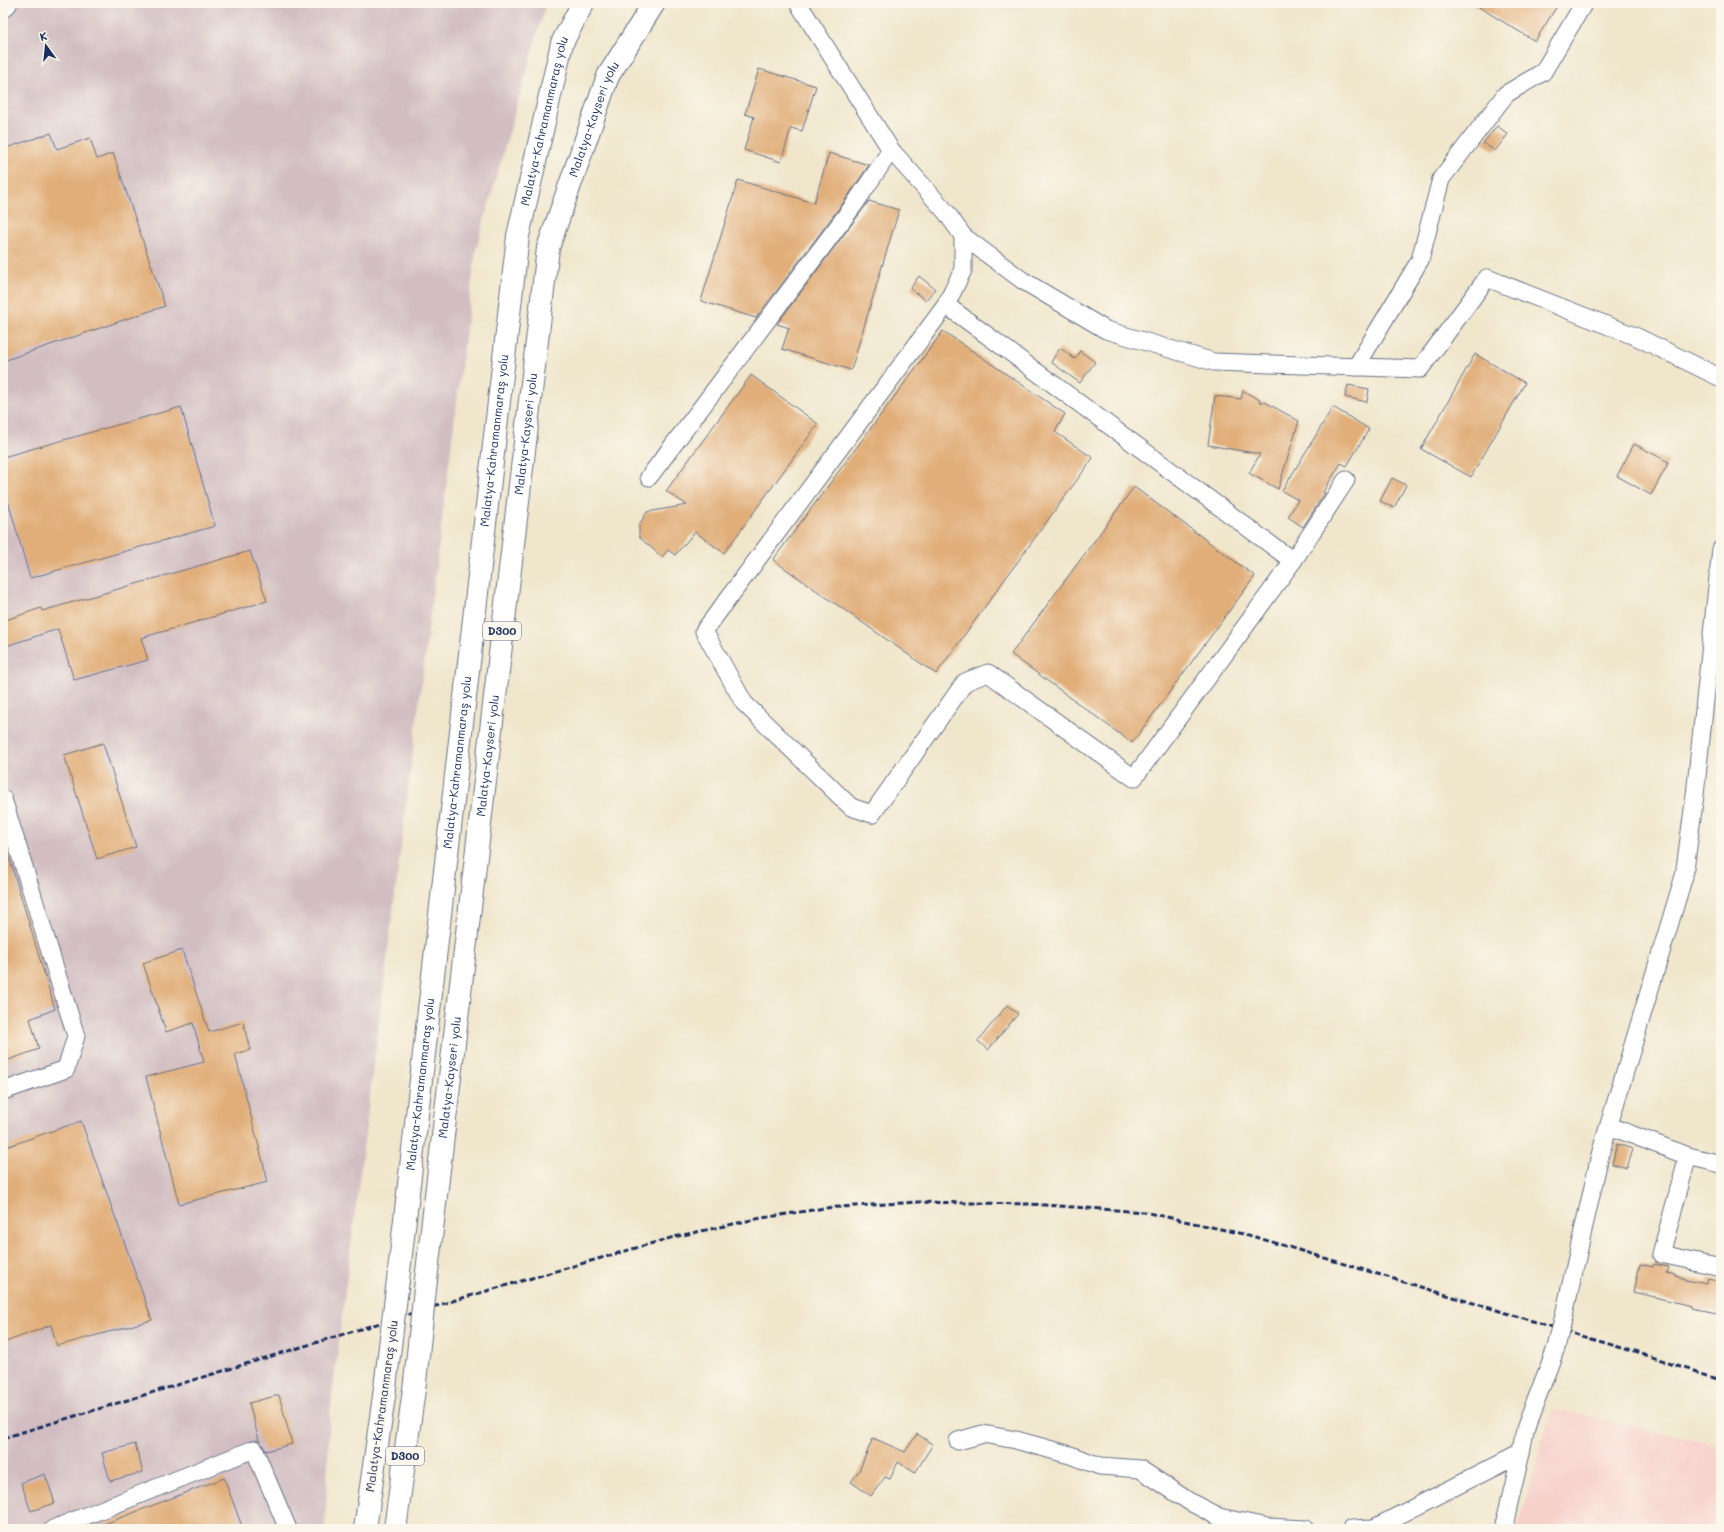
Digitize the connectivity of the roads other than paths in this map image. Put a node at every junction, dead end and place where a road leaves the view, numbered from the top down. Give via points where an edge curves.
1 (6, 3) edge
2 (575, 3) edge
3 (583, 3) edge
4 (654, 3) edge
5 (798, 3) edge
6 (1584, 3) edge
7 (3, 6) edge
8 (562, 43) junction
9 (891, 150) junction
10 (963, 236) junction
11 (946, 305) junction
12 (1356, 367) junction
13 (1721, 378) edge
14 (649, 477) dead end
15 (1346, 480) dead end
16 (1721, 549) edge
17 (1293, 561) junction
18 (3, 799) edge
19 (3, 1091) edge
20 (1609, 1126) junction
21 (1688, 1156) junction
22 (1721, 1164) edge
23 (1721, 1267) edge
24 (958, 1441) dead end
25 (1521, 1452) junction
26 (1373, 1528) edge
27 (52, 1529) edge
28 (288, 1529) edge
29 (365, 1529) edge
30 (395, 1529) edge
31 (1305, 1529) edge
32 (1351, 1529) edge
33 (1503, 1529) edge

1 - 7 main road
2 - 8 main road
3 - 8 main road, Malatya-Kahramanmaraş yolu / D300
4 - 30 main road, Malatya-Kayseri yolu / D300, bridge via 608,76 548,248
5 - 9 street
6 - 12 street via 1543,72 1506,94 1441,179 1420,260
8 - 29 main road, Malatya-Kahramanmaraş yolu / D300, bridge via 518,236 398,1280
9 - 10 street via 946,212
9 - 14 street via 854,205
10 - 11 street via 963,270
10 - 12 street via 1022,280 1106,330 1214,362
11 - 17 street
11 - 17 street via 704,631 744,703 850,807 872,814 965,682 988,673 1134,778
12 - 13 street via 1420,369 1487,278 1637,337
15 - 17 street
16 - 20 street via 1684,876
18 - 19 street via 76,1036 66,1069
20 - 21 street
20 - 25 street, bridge via 1556,1348 1524,1429
21 - 22 street
21 - 23 street via 1661,1254
24 - 31 street via 983,1434 1016,1440 1100,1466 1140,1469 1190,1502 1219,1517 1267,1527
25 - 26 street
25 - 33 street
26 - 32 street
27 - 28 street via 254,1450

